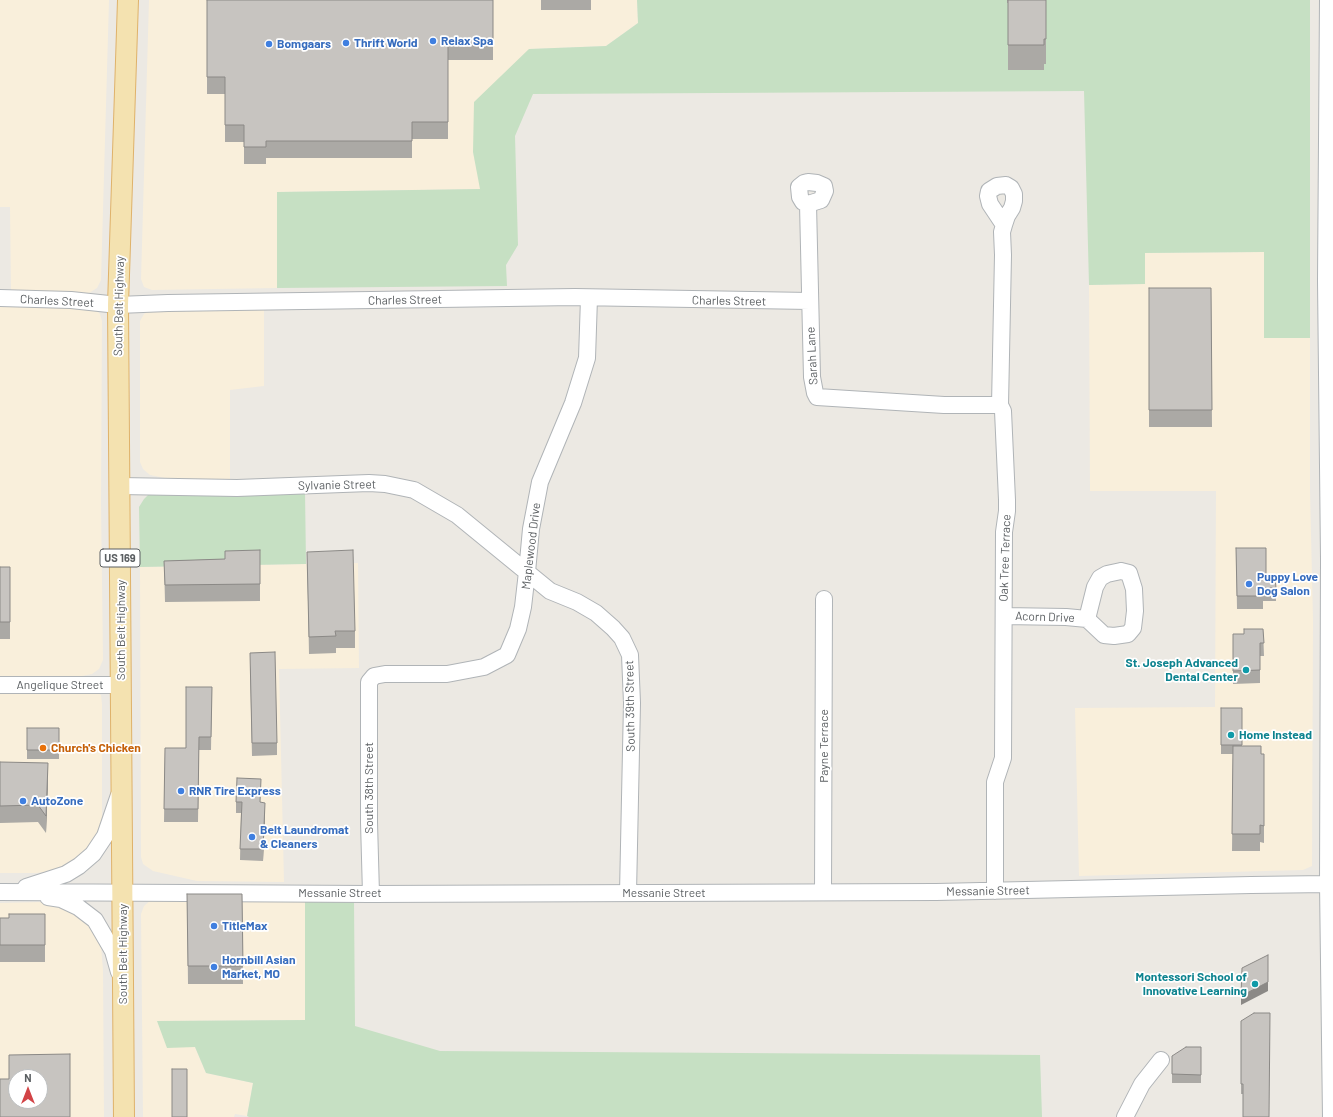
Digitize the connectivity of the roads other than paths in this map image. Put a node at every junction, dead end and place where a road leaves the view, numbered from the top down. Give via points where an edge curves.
1 (128, 0) edge
2 (1328, 0) edge
3 (808, 204) dead end
4 (1004, 225) dead end
5 (0, 298) edge
6 (589, 298) junction
7 (810, 301) junction
8 (118, 305) junction
9 (1000, 405) junction
10 (120, 486) junction
11 (527, 572) junction
12 (824, 599) dead end
13 (1004, 616) junction
14 (1087, 619) dead end
15 (369, 682) joint
16 (0, 685) edge
17 (121, 685) junction
18 (122, 788) junction
19 (1328, 884) junction
20 (995, 890) junction
21 (6, 892) edge
22 (123, 892) junction
23 (823, 892) junction
24 (628, 893) junction
25 (371, 894) junction
26 (123, 989) junction
27 (1161, 1060) dead end
28 (124, 1117) edge
29 (1125, 1117) edge
30 (1331, 1117) edge

1 - 8 main road, South Belt Highway / US 169
2 - 19 street
3 - 7 street, Sarah Lane
4 - 9 street, Oak Tree Terrace
5 - 8 street, Charles Street via 71,300
6 - 7 street, Charles Street
6 - 8 street, Charles Street
6 - 11 street, Maplewood Drive via 587,358 573,403 540,482 530,529
7 - 9 street, Sarah Lane via 812,377 817,397 944,405
8 - 10 main road, South Belt Highway / US 169
9 - 13 street, Oak Tree Terrace via 1003,411 1007,500 1004,532
10 - 11 street, Sylvanie Street via 238,488 386,484 414,490 457,515
10 - 17 main road, South Belt Highway / US 169
11 - 15 street, Maplewood Drive via 518,629 507,655 484,667 447,674 385,674 374,676
11 - 24 street, South 39th Street via 550,591 577,602 596,614 622,638 630,655 632,702
12 - 23 street, Payne Terrace
13 - 14 street, Acorn Drive
13 - 20 street, Oak Tree Terrace via 1003,758 995,782
15 - 25 street, South 38th Street
16 - 17 street, Angelique Street
17 - 18 main road, South Belt Highway / US 169
18 - 21 street via 105,836 93,854 66,874
18 - 22 main road, South Belt Highway / US 169
19 - 20 street, Messanie Street
19 - 30 street
20 - 23 street, Messanie Street
21 - 22 street, Messanie Street
21 - 26 street via 61,899 78,907 95,920 113,951
22 - 25 street, Messanie Street
22 - 26 main road, South Belt Highway / US 169
23 - 24 street, Messanie Street
24 - 25 street, Messanie Street
26 - 28 main road, South Belt Highway / US 169
27 - 29 street via 1142,1084

